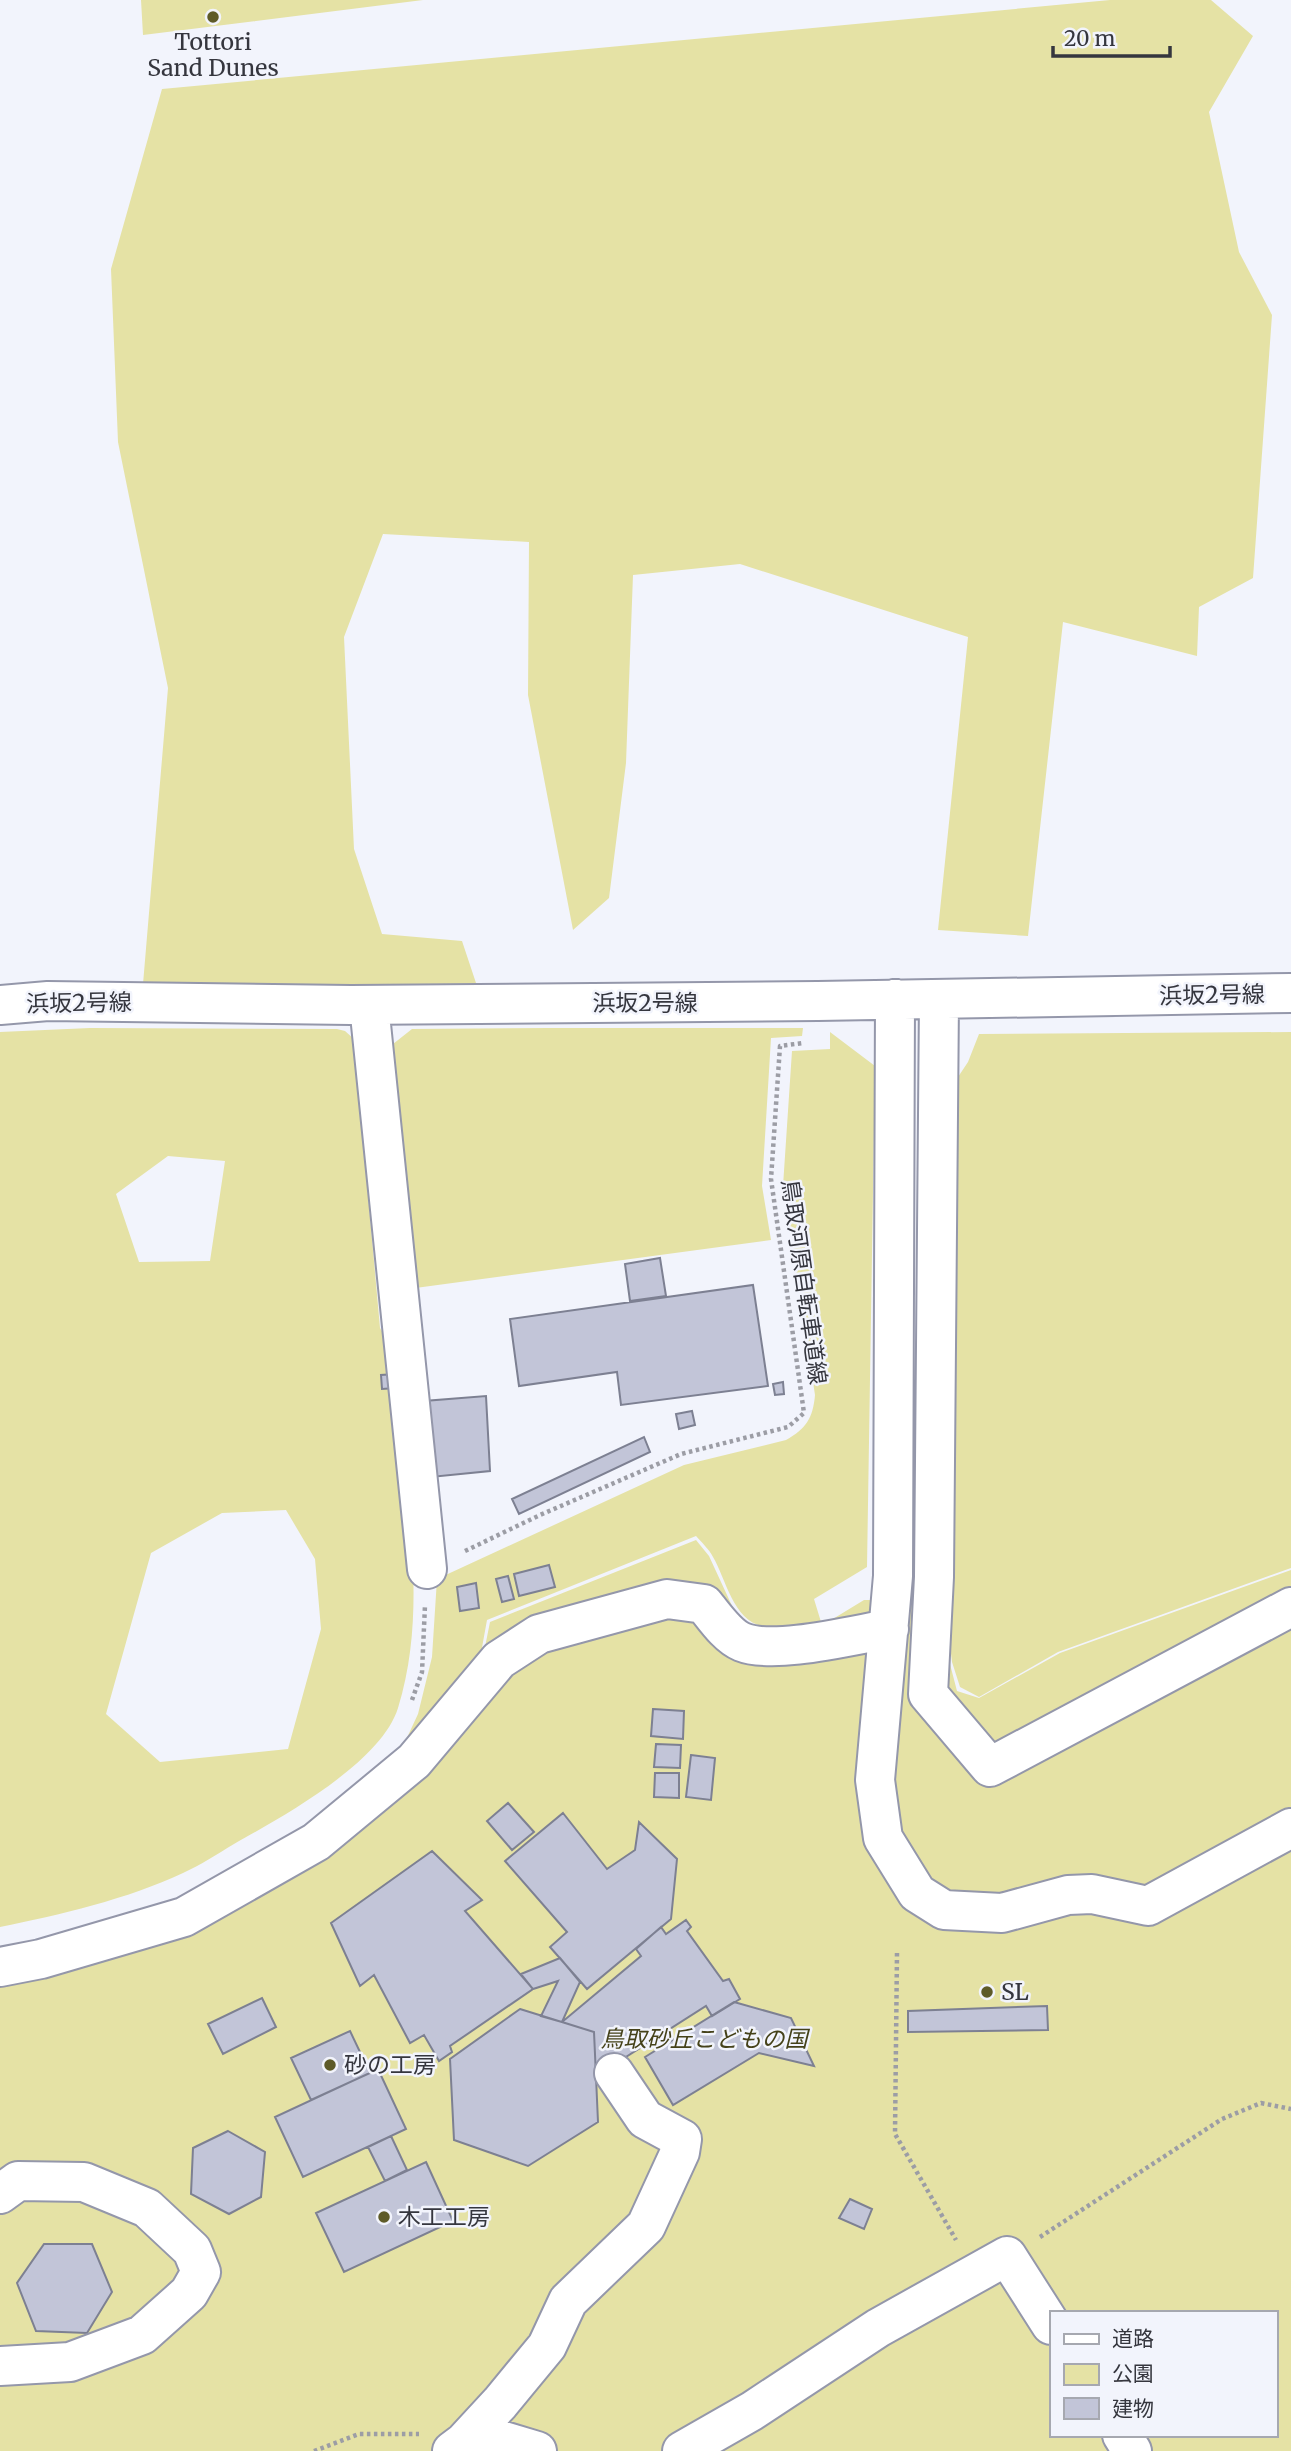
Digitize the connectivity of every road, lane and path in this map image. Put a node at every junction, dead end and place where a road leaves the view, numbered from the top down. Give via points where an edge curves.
1 (1291, 993) edge
2 (895, 999) junction
3 (939, 999) junction
4 (818, 1002) junction
5 (369, 1005) junction
6 (0, 1006) edge
7 (427, 1569) junction
8 (1291, 1607) edge
9 (889, 1629) junction
10 (409, 1708) dead end
11 (1291, 1828) edge
12 (897, 1953) dead end
13 (0, 1967) edge
14 (614, 2073) dead end
15 (1291, 2109) edge
16 (0, 2194) edge
17 (992, 2264) junction
18 (1050, 2324) edge
19 (0, 2366) edge
20 (463, 2441) edge
21 (314, 2451) edge
22 (537, 2451) edge
23 (682, 2451) edge

1 - 3 street, 浜坂2号線
2 - 3 street, 浜坂2号線
2 - 4 street, 浜坂2号線
2 - 9 street
3 - 8 street via 934,1577 928,1694 990,1767
4 - 5 street, 浜坂2号線
4 - 7 path, 鳥取河原自転車道線 via 818,1042 780,1046 771,1179 804,1412 788,1427 681,1454
5 - 6 street, 浜坂2号線 via 48,1001
5 - 7 street
7 - 10 path via 422,1672
9 - 11 street via 875,1780 883,1838 917,1893 944,1910 1002,1913 1068,1895 1092,1894 1148,1906
9 - 13 street via 772,1648 741,1642 704,1604 667,1599 539,1634 499,1660 414,1761 316,1842 184,1917
12 - 17 path via 895,2134
14 - 20 street via 645,2119 682,2139 680,2152 646,2226 568,2301 547,2346
15 - 17 path via 1261,2103 1222,2119 1050,2232
16 - 19 street via 18,2182 84,2182 147,2208 192,2250 201,2272 189,2293 142,2335 70,2362
17 - 18 street
17 - 23 street via 878,2328
20 - 21 path via 359,2434
20 - 22 street

